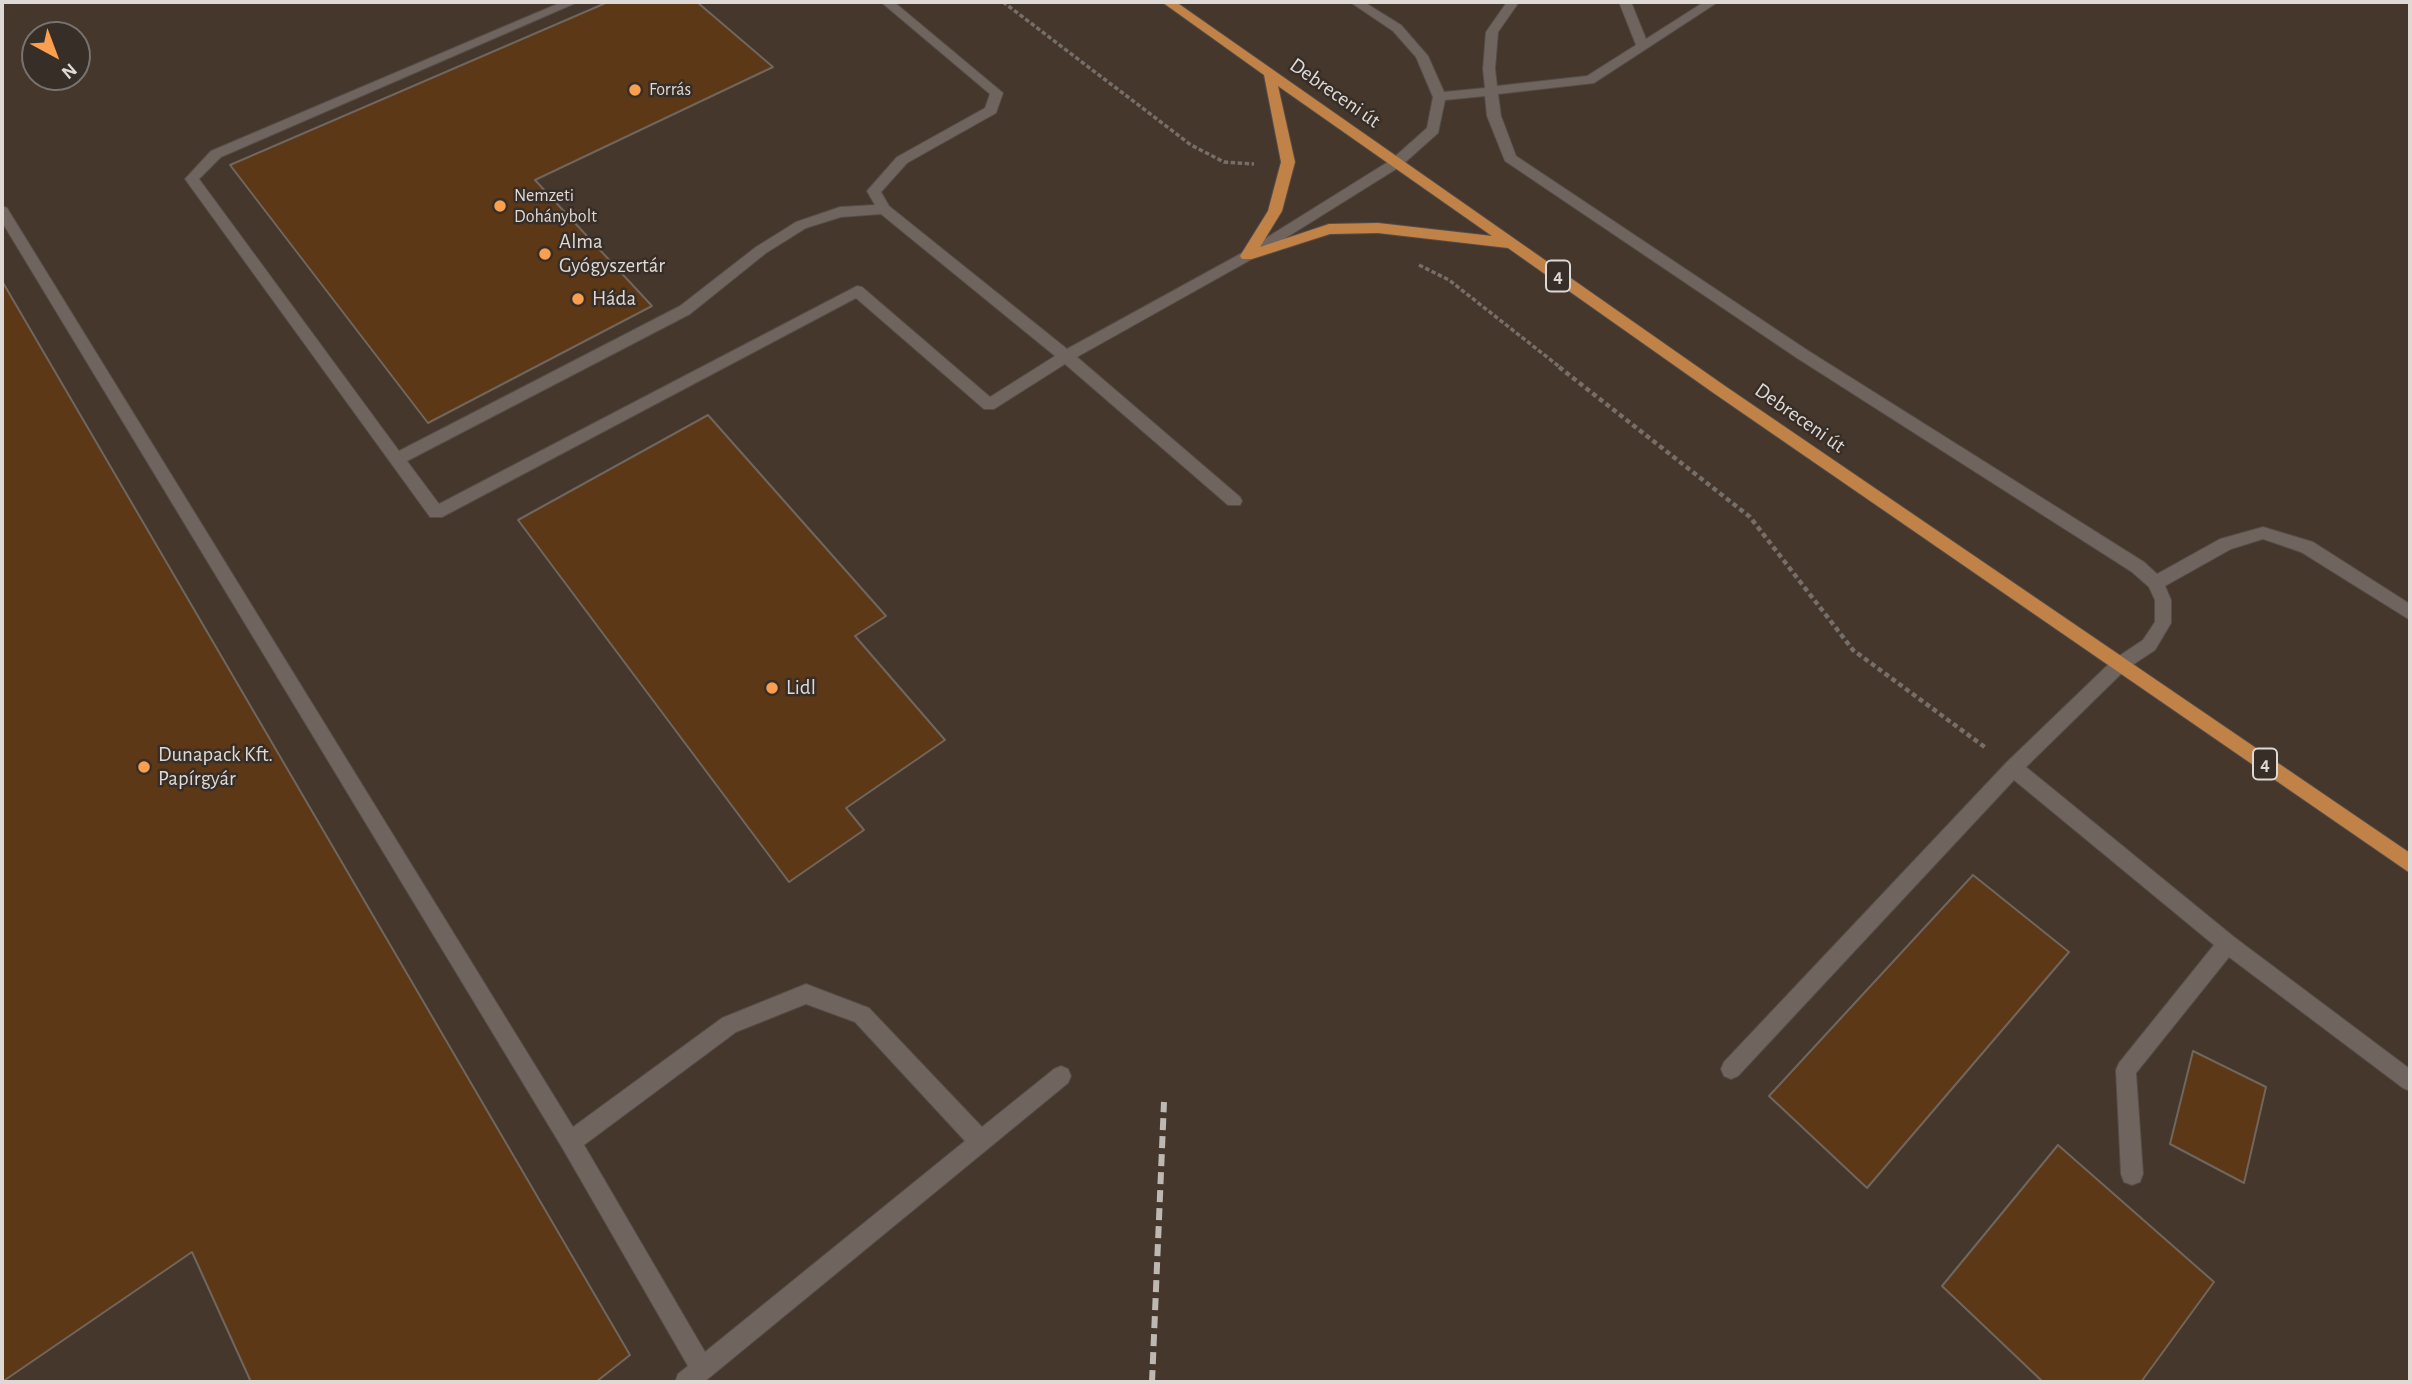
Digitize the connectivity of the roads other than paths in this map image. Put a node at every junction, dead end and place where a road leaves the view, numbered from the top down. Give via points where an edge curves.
1 (572, 2) edge
2 (887, 2) edge
3 (1168, 2) edge
4 (1356, 2) edge
5 (1513, 2) edge
6 (1625, 2) edge
7 (1712, 2) edge
8 (1643, 46) junction
9 (1270, 76) junction
10 (1492, 91) junction
11 (1439, 97) junction
12 (1396, 163) junction
13 (884, 209) junction
14 (2, 211) edge
15 (1512, 243) junction
16 (1247, 256) junction
17 (1066, 356) junction
18 (397, 459) junction
19 (1234, 501) dead end
20 (2156, 583) junction
21 (2410, 613) edge
22 (2119, 665) junction
23 (2013, 768) junction
24 (2410, 864) edge
25 (2227, 944) junction
26 (1731, 1069) dead end
27 (1061, 1076) dead end
28 (2410, 1081) edge
29 (980, 1141) junction
30 (570, 1142) junction
31 (2132, 1174) dead end
32 (694, 1375) edge

1 - 18 street via 216,154 192,180
2 - 13 street via 997,93 991,110 902,160 874,191
3 - 9 main road, Debreceni út / 4
4 - 11 street via 1397,28 1422,56
5 - 10 street via 1492,32
6 - 8 street
7 - 8 street
8 - 10 street via 1590,80
9 - 12 main road, Debreceni út / 4
9 - 16 main road via 1288,162 1275,211
10 - 11 street
10 - 20 street via 1494,116 1510,158
11 - 12 street via 1433,130
12 - 15 main road, Debreceni út / 4
12 - 16 street
13 - 17 street
13 - 18 street via 840,212 801,225 685,310
14 - 30 street
15 - 16 main road via 1378,228 1329,229
15 - 22 main road, Debreceni út / 4
16 - 17 street
17 - 18 street via 989,405 857,291 436,513
17 - 19 street
20 - 21 street via 2226,544 2263,533 2307,547
20 - 22 street via 2163,600 2163,623 2149,645
22 - 23 street
22 - 24 main road, Debreceni út / 4
23 - 25 street
23 - 26 street
25 - 28 street
25 - 31 street via 2126,1070
27 - 29 street
29 - 30 street via 862,1015 806,994 729,1025
29 - 32 street
30 - 32 street

